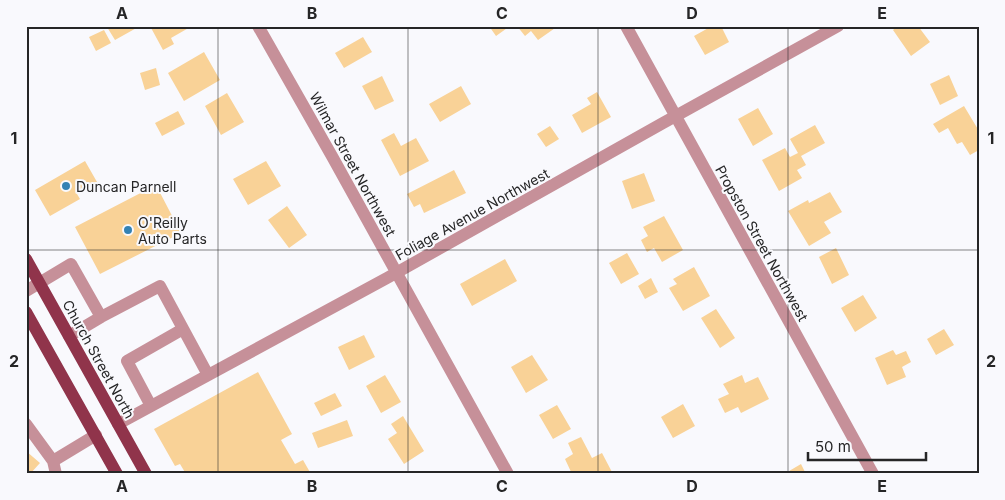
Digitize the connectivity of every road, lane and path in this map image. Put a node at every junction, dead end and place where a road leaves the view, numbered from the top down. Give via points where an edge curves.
1 (258, 26) edge
2 (626, 26) edge
3 (838, 26) edge
4 (675, 116) junction
5 (26, 259) edge
6 (396, 273) junction
7 (40, 283) junction
8 (26, 291) edge
9 (26, 312) edge
10 (102, 316) junction
11 (183, 329) junction
12 (69, 336) junction
13 (208, 375) junction
14 (151, 406) junction
15 (26, 424) edge
16 (118, 424) junction
17 (96, 435) junction
18 (53, 461) junction
19 (56, 474) edge
20 (117, 474) edge
21 (146, 474) edge
22 (508, 474) edge
23 (873, 474) edge

1 - 6 street, Wilmar Street Northwest
2 - 4 street, Propston Street Northwest
3 - 4 street, Foliage Avenue Northwest
4 - 6 street, Foliage Avenue Northwest
4 - 23 street, Propston Street Northwest
5 - 7 main road, Church Street North
6 - 13 street, Foliage Avenue Northwest
6 - 22 street, Wilmar Street Northwest
7 - 8 street
7 - 10 street via 72,264
7 - 12 main road, Church Street North
9 - 17 main road
10 - 11 street via 160,286
10 - 12 street
11 - 13 street
11 - 14 street via 127,361
12 - 16 main road, Church Street North
13 - 14 street, Foliage Avenue Northwest
14 - 16 street, Foliage Avenue Northwest
15 - 18 street
16 - 21 main road, Church Street North
17 - 18 street
17 - 20 main road
18 - 19 street

